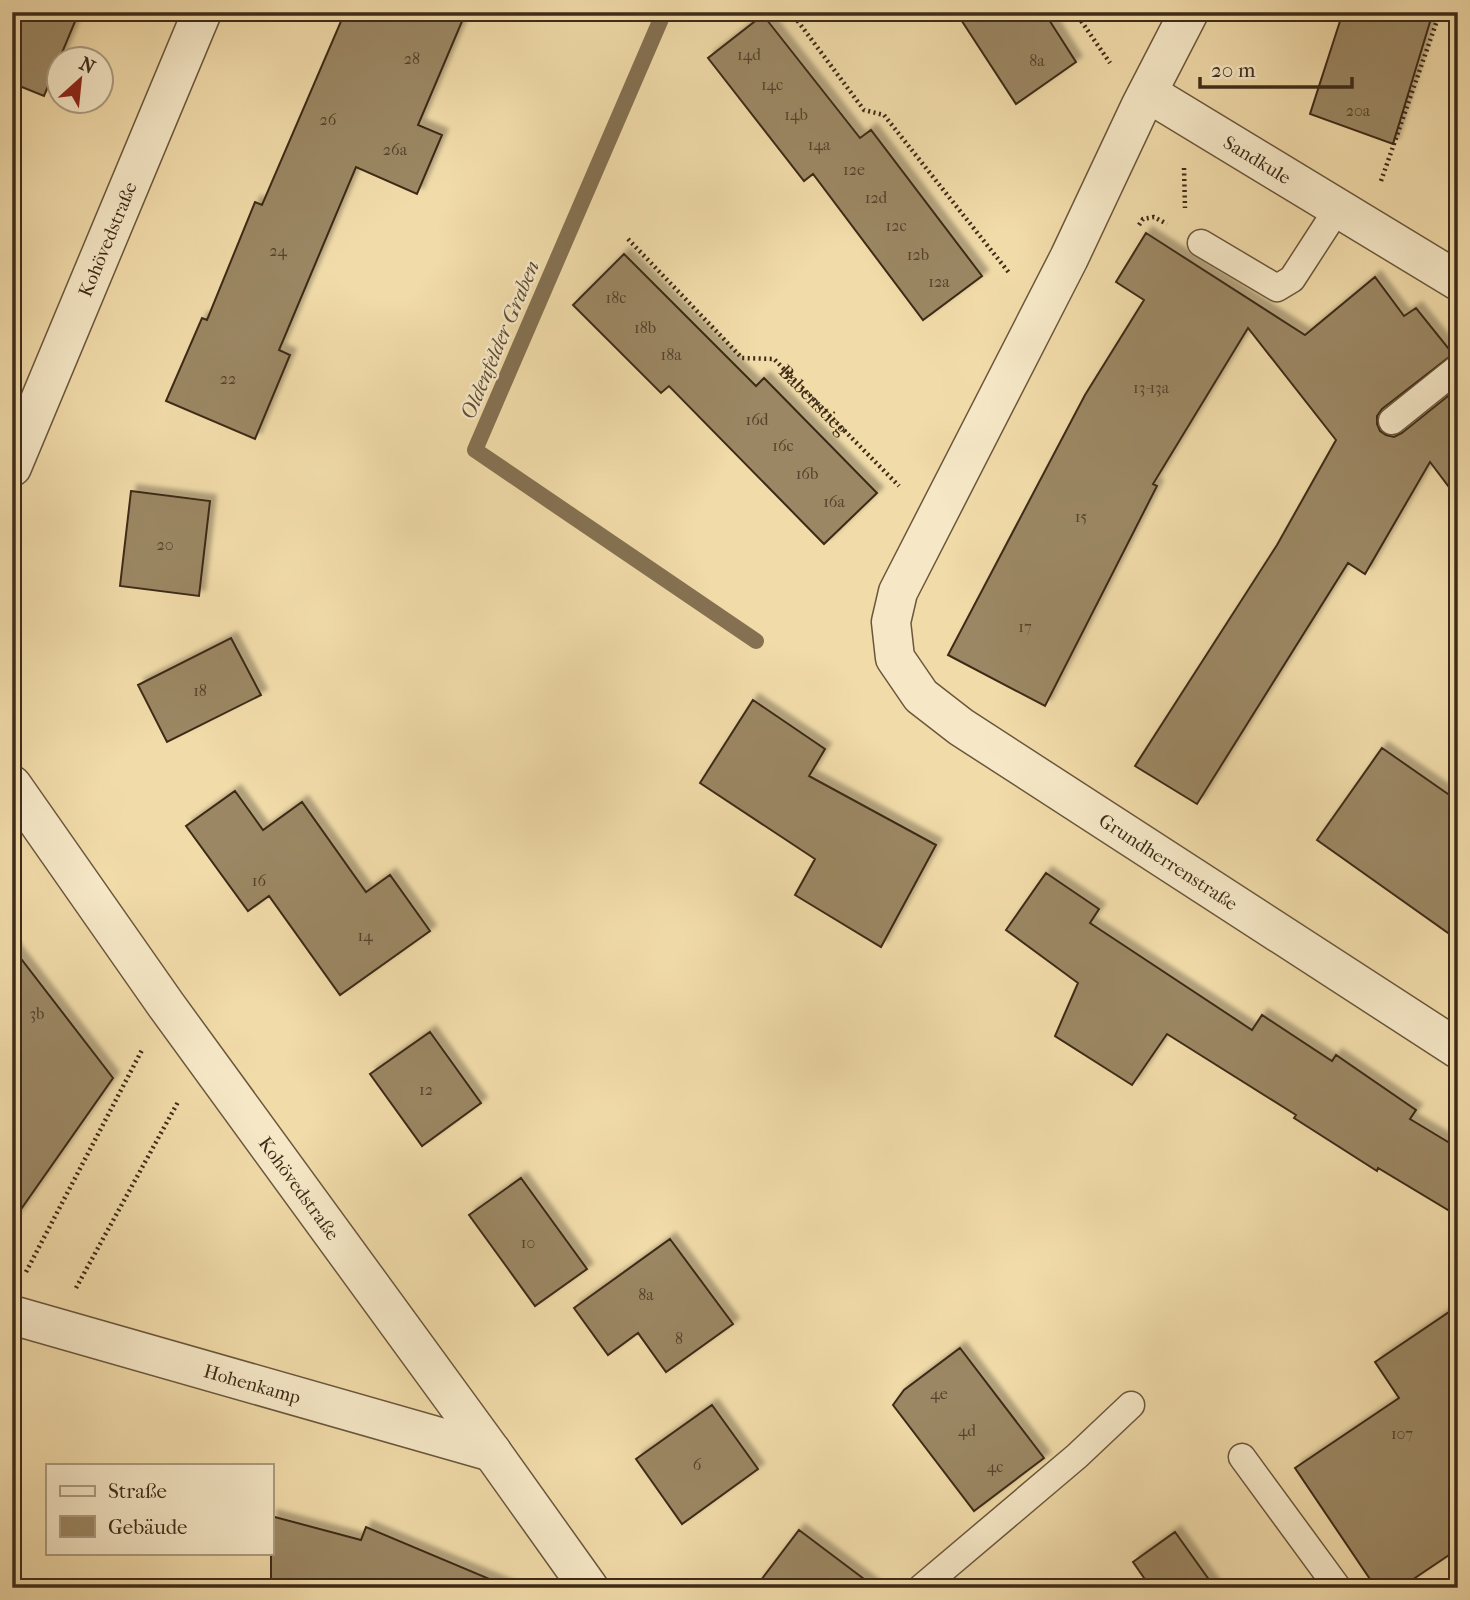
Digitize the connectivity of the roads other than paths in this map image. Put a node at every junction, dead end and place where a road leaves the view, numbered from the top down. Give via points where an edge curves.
1 (202, 12) edge
2 (1189, 12) edge
3 (1139, 110) junction
4 (1352, 217) junction
5 (1193, 238) road end
6 (1458, 281) edge
7 (1458, 369) edge
8 (1392, 421) dead end
9 (12, 467) edge
10 (12, 785) edge
11 (1458, 1049) edge
12 (12, 1315) edge
13 (1131, 1405) dead end
14 (492, 1452) junction
15 (1242, 1457) dead end
16 (589, 1588) edge
17 (921, 1588) edge
18 (1338, 1588) edge

1 - 9 street, Kohövedstraße
2 - 3 street
3 - 4 street, Sandkule
3 - 11 street, Grundherrenstraße via 1069,258 898,592 891,622 895,658 922,696 961,727
4 - 5 lane via 1292,279 1277,288
4 - 6 street, Sandkule
7 - 8 lane
10 - 14 street, Kohövedstraße via 166,1005
12 - 14 street, Hohenkamp
13 - 17 lane
14 - 16 street, Kohövedstraße
15 - 18 lane

